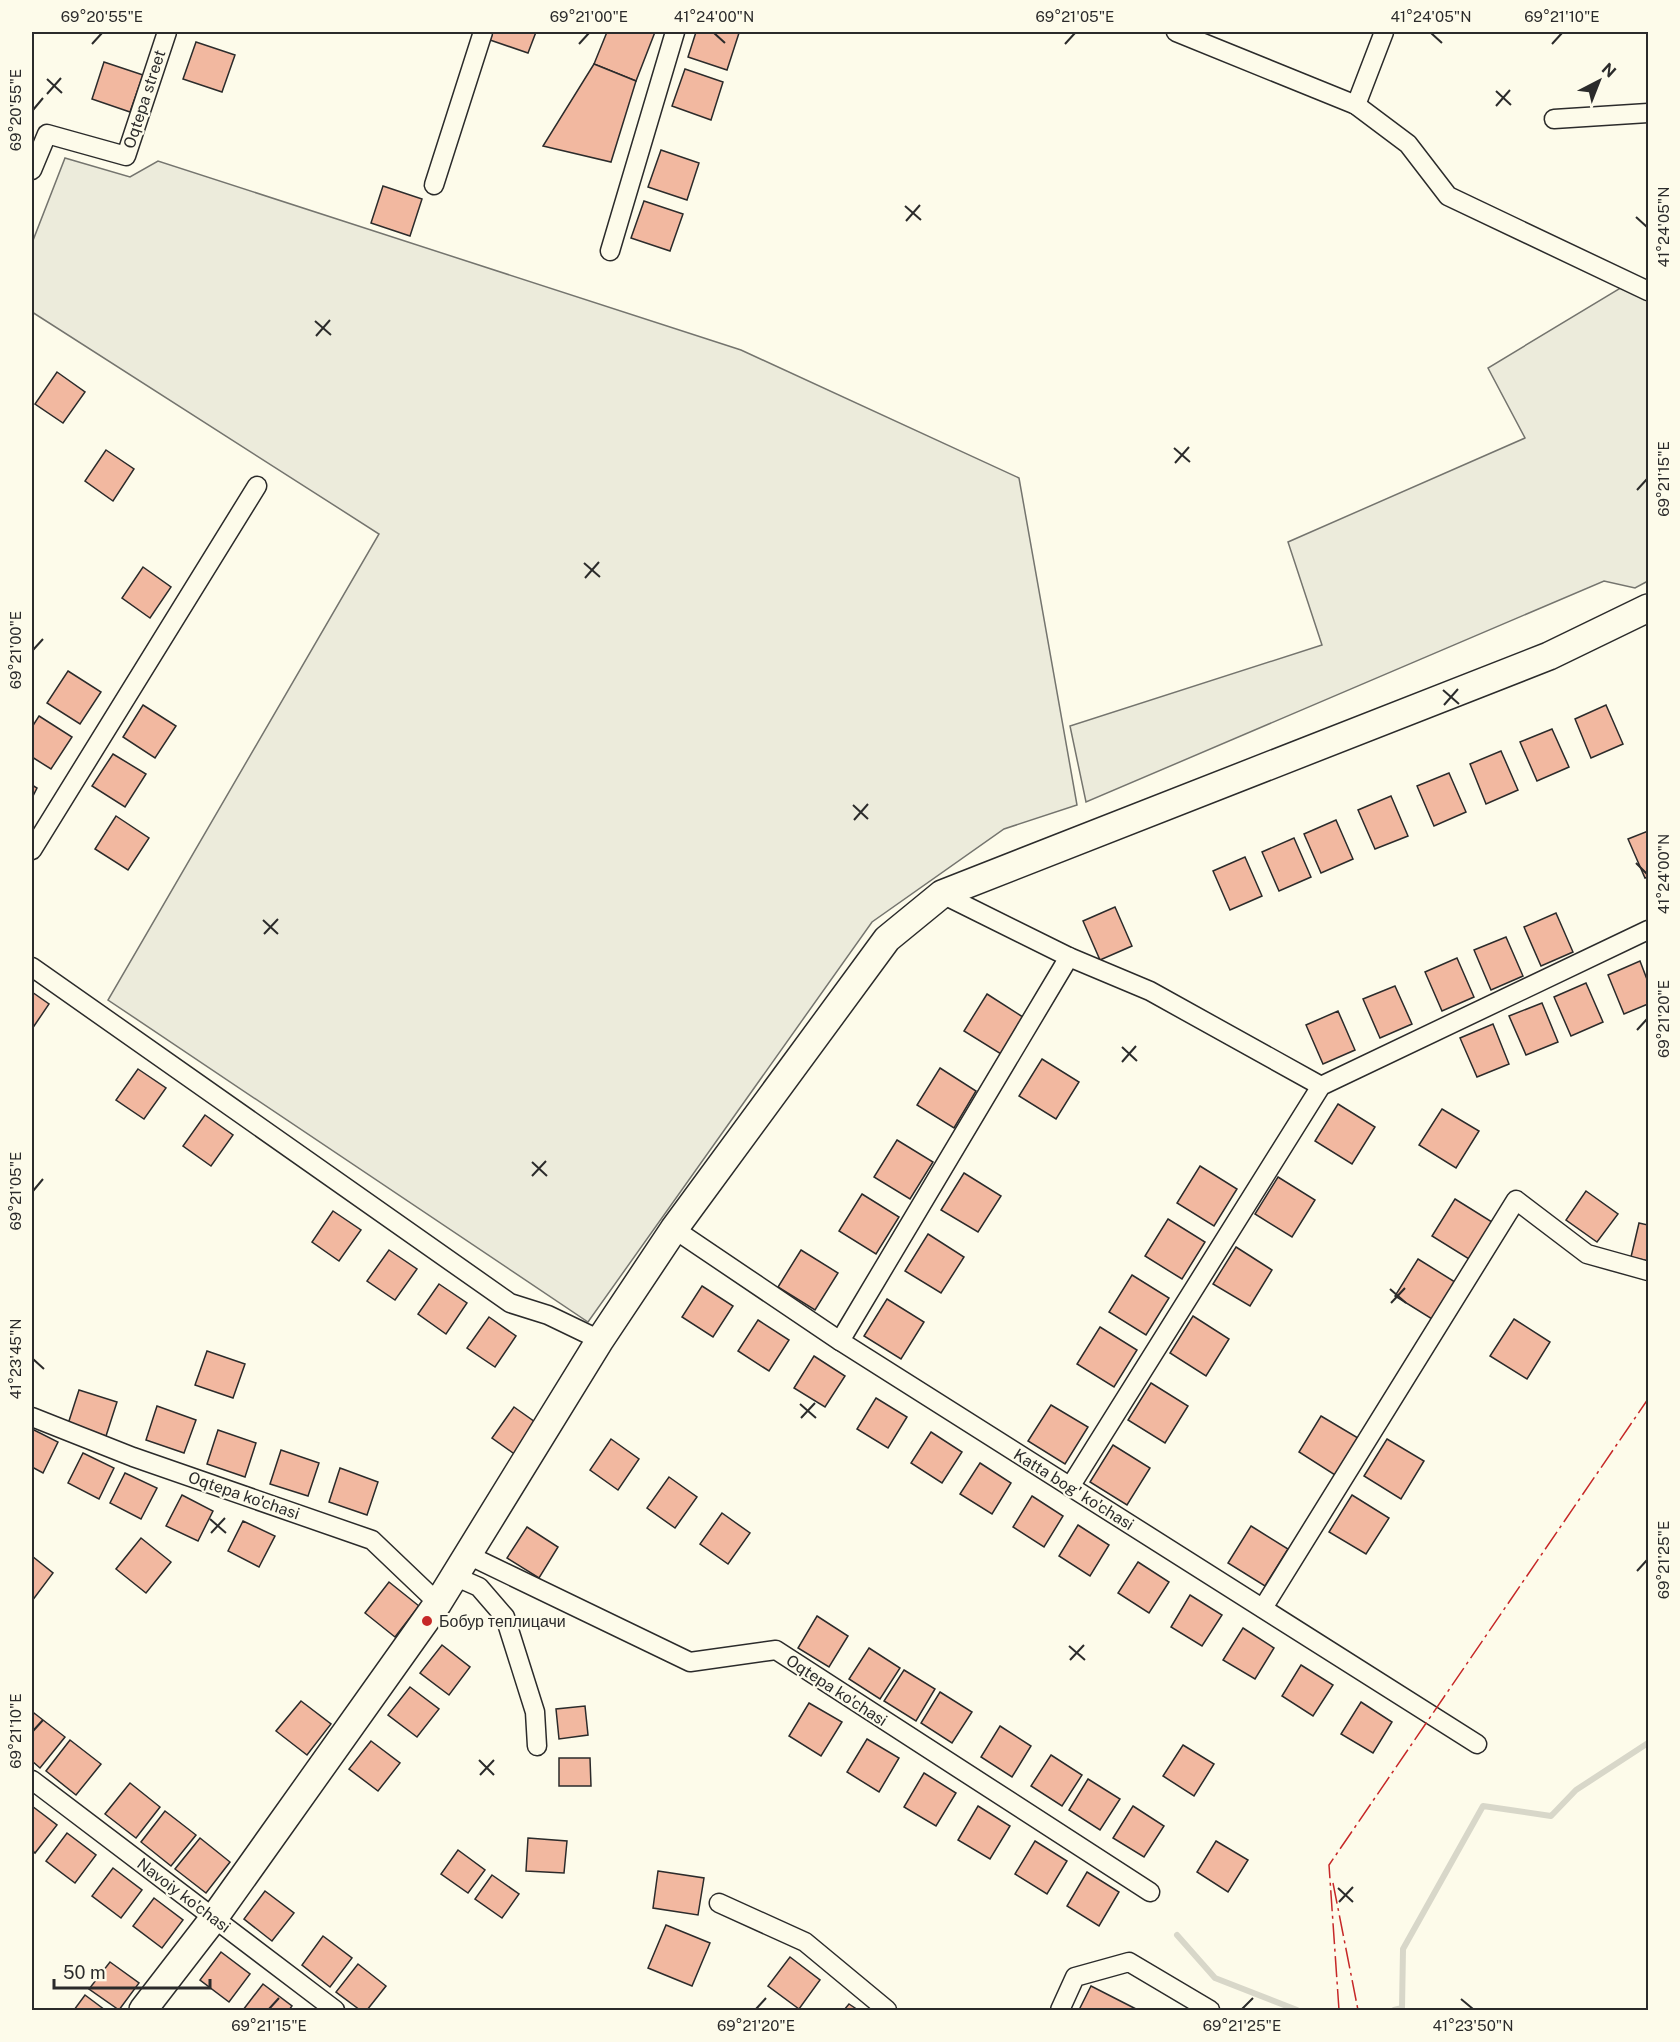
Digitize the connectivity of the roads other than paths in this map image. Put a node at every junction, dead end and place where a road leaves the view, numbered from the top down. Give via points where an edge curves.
1 (167, 32) edge
2 (483, 32) edge
3 (675, 32) edge
4 (1176, 32) edge
5 (1384, 32) edge
6 (1356, 105) junction
7 (1648, 113) edge
8 (1554, 119) dead end
9 (39, 131) edge
10 (32, 170) edge
11 (434, 186) dead end
12 (610, 251) dead end
13 (1648, 291) edge
14 (257, 486) dead end
15 (1648, 608) edge
16 (32, 850) edge
17 (942, 894) junction
18 (1648, 930) edge
19 (1069, 957) junction
20 (32, 968) edge
21 (1321, 1086) junction
22 (675, 1230) junction
23 (1648, 1271) edge
24 (600, 1340) junction
25 (840, 1341) junction
26 (32, 1417) edge
27 (1071, 1487) junction
28 (460, 1565) junction
29 (438, 1603) junction
30 (1263, 1608) junction
31 (1478, 1744) dead end
32 (537, 1746) dead end
33 (32, 1780) edge
34 (1150, 1892) dead end
35 (719, 1903) dead end
36 (214, 1918) junction
37 (143, 2010) edge
38 (334, 2010) edge
39 (887, 2010) edge
40 (1060, 2010) edge
41 (1210, 2010) edge

1 - 9 street, Oqtepa street via 126,156
2 - 11 street
3 - 12 street
4 - 6 street
5 - 6 street
6 - 13 street via 1408,144 1448,196
7 - 8 street
9 - 10 street, Oqtepa street
14 - 16 street
15 - 17 main road via 1549,656
17 - 19 street
17 - 22 main road via 887,939
18 - 21 street
19 - 21 street via 1150,991
19 - 25 street
20 - 24 street via 510,1303 548,1315
21 - 27 street
22 - 24 main road
22 - 25 street, Katta bog' ko'chasi
23 - 30 street via 1587,1254 1516,1200
24 - 28 main road
25 - 27 street, Katta bog' ko'chasi
26 - 29 street, Oqtepa ko'chasi via 133,1457 372,1540
27 - 30 street, Katta bog' ko'chasi
28 - 29 main road
28 - 32 street via 505,1617 535,1712
28 - 34 street, Oqtepa ko'chasi via 690,1662 776,1650
29 - 36 main road
30 - 31 street, Katta bog' ko'chasi
33 - 36 street, Navoiy ko'chasi
35 - 39 street via 805,1942
36 - 37 main road
36 - 38 street, Navoiy ko'chasi
40 - 41 street via 1075,1977 1129,1962

